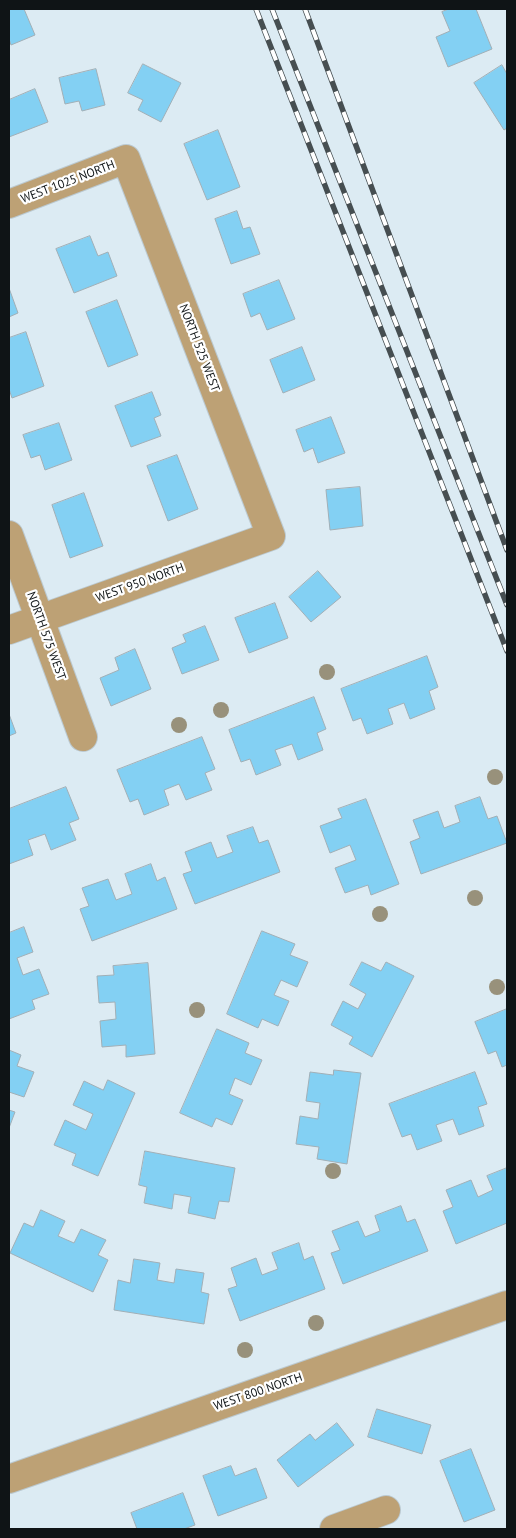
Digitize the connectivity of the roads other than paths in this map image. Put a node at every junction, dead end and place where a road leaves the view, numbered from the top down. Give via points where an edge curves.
1 (126, 159) joint
2 (9, 204) edge
3 (9, 535) edge
4 (271, 536) joint
5 (40, 619) junction
6 (9, 630) edge
7 (83, 736) dead end
8 (507, 1305) edge
9 (9, 1479) edge
10 (386, 1510) dead end
11 (334, 1529) edge

1 - 2 street, WEST 1025 NORTH
1 - 4 street, NORTH 525 WEST
3 - 5 street, NORTH 575 WEST
4 - 5 street, WEST 950 NORTH
5 - 6 street, WEST 950 NORTH
5 - 7 street, NORTH 575 WEST
8 - 9 street, WEST 800 NORTH
10 - 11 street

